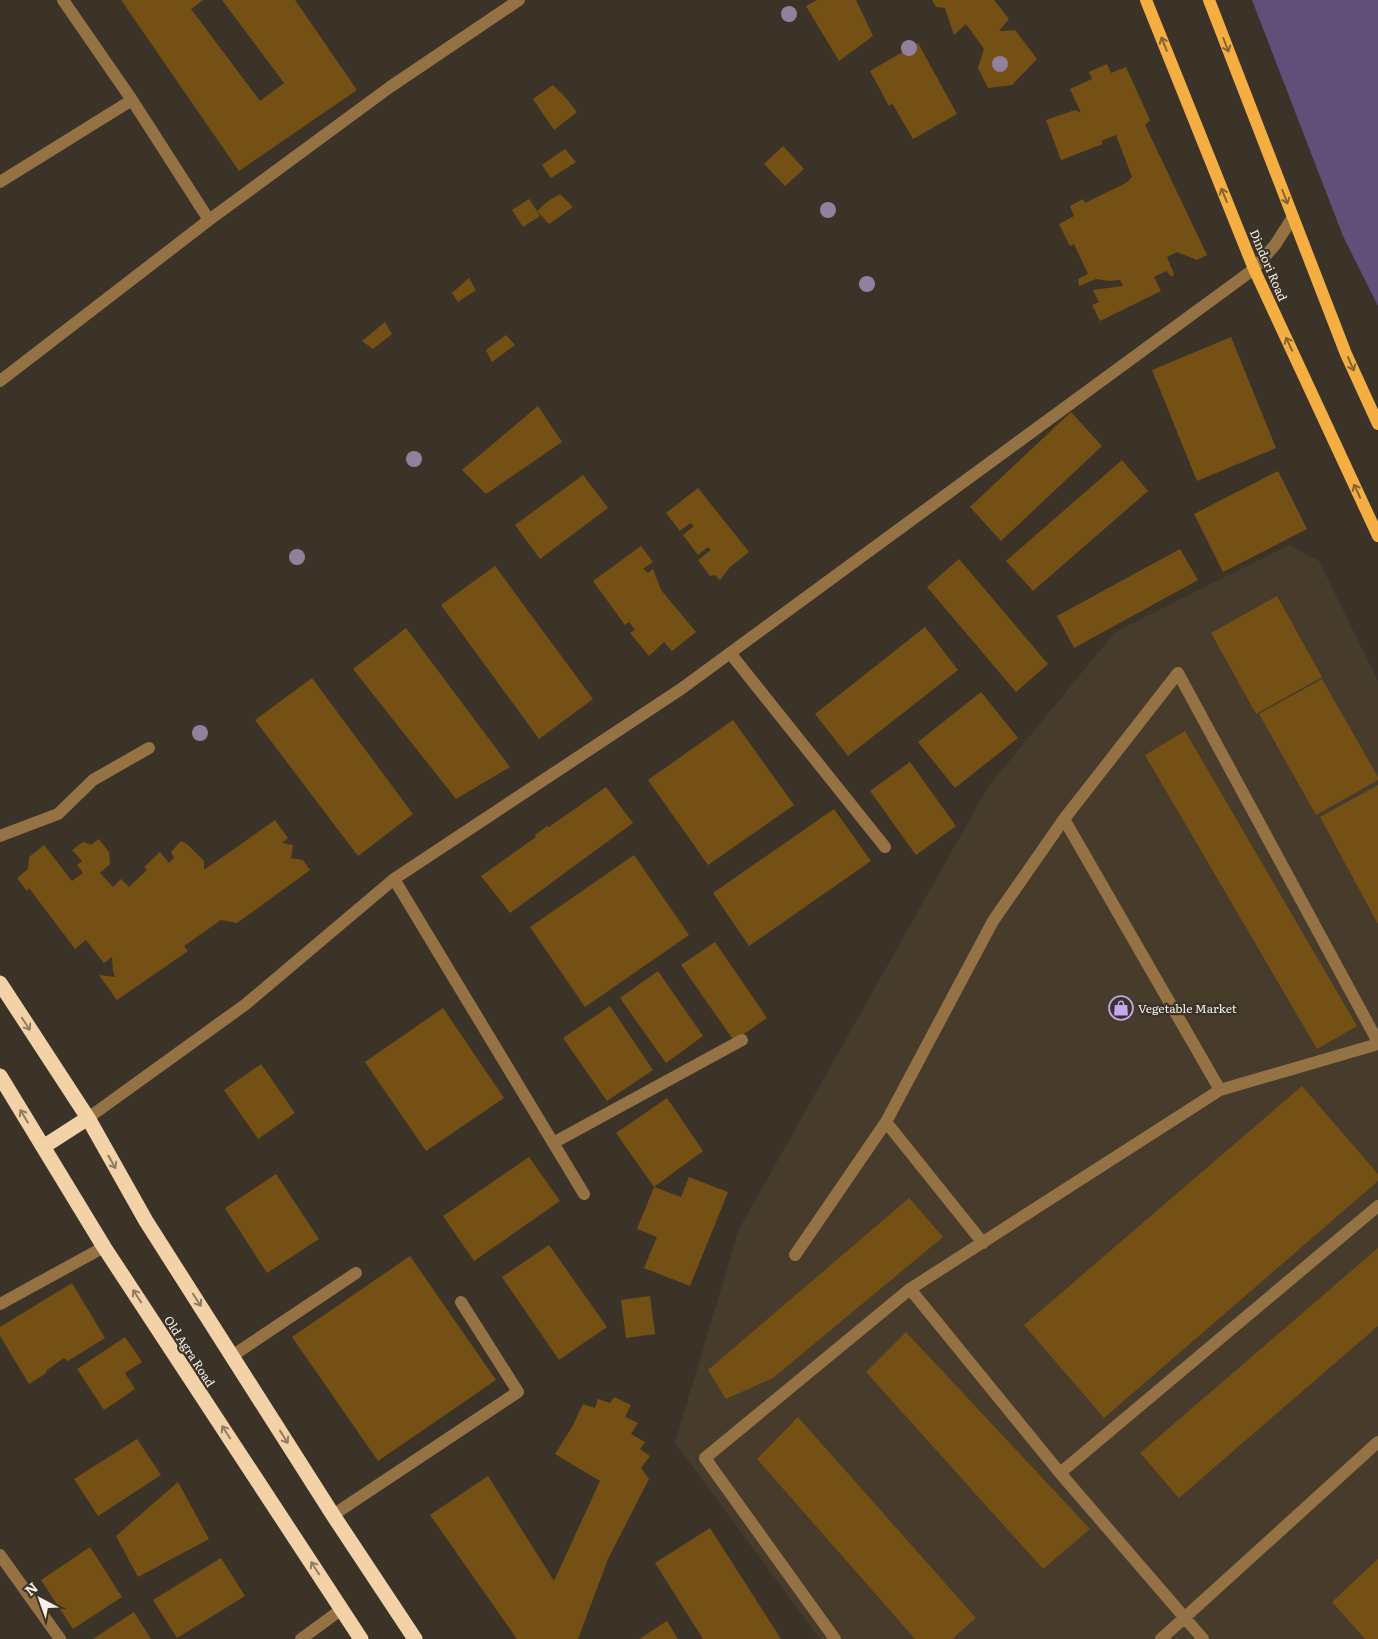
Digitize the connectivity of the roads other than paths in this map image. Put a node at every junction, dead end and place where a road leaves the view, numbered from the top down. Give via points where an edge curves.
1 (62, 0) edge
2 (519, 0) edge
3 (1146, 0) edge
4 (1209, 0) edge
5 (132, 100) junction
6 (0, 182) edge
7 (1293, 218) junction
8 (209, 220) junction
9 (1254, 269) junction
10 (0, 381) edge
11 (1378, 424) edge
12 (1378, 536) edge
13 (730, 653) junction
14 (149, 748) dead end
15 (1064, 820) junction
16 (0, 836) edge
17 (886, 847) dead end
18 (394, 880) junction
19 (0, 983) edge
20 (742, 1040) dead end
21 (1378, 1043) edge
22 (0, 1076) edge
23 (1220, 1090) junction
24 (88, 1118) junction
25 (886, 1122) junction
26 (553, 1142) junction
27 (43, 1147) junction
28 (584, 1194) dead end
29 (1378, 1206) edge
30 (983, 1242) junction
31 (104, 1247) junction
32 (795, 1256) dead end
33 (356, 1273) dead end
34 (910, 1290) junction
35 (461, 1302) dead end
36 (0, 1304) edge
37 (232, 1356) junction
38 (1378, 1442) edge
39 (1060, 1473) junction
40 (333, 1515) junction
41 (0, 1555) edge
42 (342, 1609) junction
43 (1185, 1618) junction
44 (60, 1639) edge
45 (300, 1639) edge
46 (361, 1639) edge
47 (415, 1639) edge
48 (835, 1639) edge
49 (1161, 1639) edge
50 (1203, 1639) edge

1 - 5 street
2 - 8 street via 390,87
9 -> 3 main road, Dindori Road
4 -> 7 main road
5 - 6 street
5 - 8 street
7 - 9 street
7 -> 11 main road via 1346,354
8 - 10 street
12 -> 9 main road, Dindori Road
9 - 13 street
13 - 17 street
13 - 18 street
14 - 16 street via 93,780 58,814
15 - 21 street via 1178,673
15 - 23 street
15 - 25 street via 994,921
18 - 24 street via 246,1004
18 - 26 street
19 -> 24 highway
20 - 26 street
21 - 23 street
27 -> 22 highway, Old Agra Road
23 - 30 street
24 - 27 highway
24 -> 37 highway via 146,1221
25 - 30 street
25 - 32 street
26 - 28 street
27 - 31 highway, Old Agra Road
29 - 39 street
30 - 34 street
31 - 36 street
42 -> 31 highway, Old Agra Road
33 - 37 street
34 - 39 street
34 - 48 street via 705,1458
35 - 40 street via 518,1392
37 -> 40 highway
38 - 43 street
39 - 43 street
40 - 47 highway
41 - 44 street
42 - 45 street
42 - 46 highway, Old Agra Road
43 - 49 street
43 - 50 street

